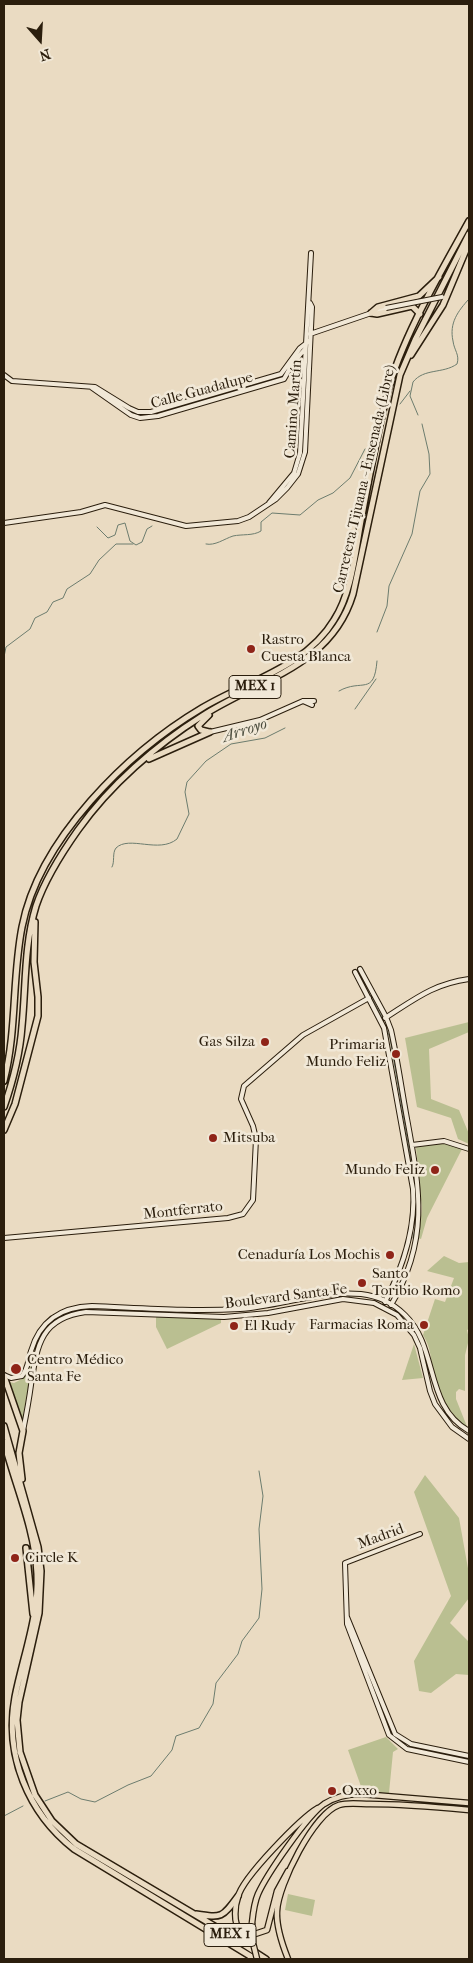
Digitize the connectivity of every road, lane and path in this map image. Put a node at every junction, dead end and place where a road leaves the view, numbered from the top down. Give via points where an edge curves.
1 (469, 221) edge
2 (469, 234) edge
3 (469, 243) edge
4 (311, 253) dead end
5 (439, 276) junction
6 (444, 297) junction
7 (371, 313) junction
8 (420, 314) junction
9 (309, 335) junction
10 (307, 345) junction
11 (406, 360) junction
12 (4, 375) edge
13 (4, 523) edge
14 (313, 703) dead end
15 (217, 706) junction
16 (210, 732) junction
17 (142, 763) junction
18 (35, 912) junction
19 (469, 980) edge
20 (369, 998) junction
21 (386, 1017) junction
22 (381, 1020) junction
23 (4, 1081) edge
24 (4, 1107) edge
25 (4, 1130) edge
26 (412, 1145) junction
27 (469, 1149) edge
28 (4, 1238) edge
29 (409, 1243) junction
30 (414, 1244) junction
31 (386, 1301) junction
32 (391, 1304) junction
33 (383, 1306) junction
34 (388, 1309) junction
35 (4, 1375) edge
36 (4, 1426) edge
37 (23, 1431) junction
38 (469, 1431) edge
39 (469, 1439) edge
40 (4, 1442) edge
41 (23, 1493) junction
42 (420, 1534) dead end
43 (26, 1548) dead end
44 (34, 1617) junction
45 (349, 1623) junction
46 (469, 1756) edge
47 (469, 1762) edge
48 (367, 1794) junction
49 (469, 1803) edge
50 (367, 1804) junction
51 (324, 1805) junction
52 (469, 1810) edge
53 (294, 1863) junction
54 (238, 1896) junction
55 (192, 1913) junction
56 (256, 1959) edge
57 (266, 1959) edge
58 (288, 1959) edge

1 - 5 highway, Carretera Tijuana - Ensenada (Libre) / MEX 1
2 - 11 highway, Carretera Tijuana - Ensenada (Libre) / MEX 1
3 - 6 highway
4 - 9 street, Camino Martín
5 - 7 highway via 419,296 378,307
5 - 8 highway, Carretera Tijuana - Ensenada (Libre) / MEX 1
6 - 7 street, bridge
6 - 11 highway
7 - 8 highway via 412,306
7 - 9 street
8 - 23 highway, Carretera Tijuana - Ensenada (Libre) / MEX 1 via 399,358 388,393 348,587 335,619 315,644 299,657 173,727 103,788 69,829 38,879 26,912 20,943 13,1039
9 - 10 street, Camino Martín
10 - 12 street, Calle Guadalupe via 282,374 151,412 129,408 95,387 12,381
10 - 13 street, Camino Martín via 303,461 294,480 276,499 245,519 193,526 105,505 81,512
11 - 15 highway, Carretera Tijuana - Ensenada (Libre) / MEX 1 via 389,417 353,594 338,627 307,659
14 - 16 street via 303,701 260,720
15 - 16 highway via 199,724 201,730
15 - 17 highway, Carretera Tijuana - Ensenada (Libre) / MEX 1 via 176,734
16 - 17 highway
17 - 18 highway, Carretera Tijuana - Ensenada (Libre) / MEX 1 via 103,798 78,829 54,866
18 - 24 highway, Carretera Tijuana - Ensenada (Libre) / MEX 1 via 27,956 19,1047
18 - 25 highway via 38,1016 15,1104
19 - 21 street via 432,988
20 - 21 street via 358,970
20 - 22 street
20 - 28 street, Montferrato via 290,1044 242,1090 241,1099 256,1139 253,1200 244,1214
21 - 22 street
21 - 26 street
22 - 29 street via 413,1189
26 - 27 street via 444,1141
26 - 30 street via 420,1206
29 - 30 street
29 - 31 street
30 - 32 street
31 - 32 street, Boulevard Santa Fe
31 - 33 street
31 - 35 street, Boulevard Santa Fe via 361,1294 340,1294 223,1310 72,1307 53,1316 40,1331 22,1376 12,1378
32 - 34 street
32 - 38 street, Boulevard Santa Fe via 420,1333 440,1400 452,1417
33 - 34 street, Boulevard Santa Fe
33 - 37 street, Boulevard Santa Fe via 349,1299 224,1317 86,1312 65,1317 49,1328 37,1350
34 - 39 street, Boulevard Santa Fe via 409,1328 418,1342 430,1391 438,1408 452,1427
35 - 37 highway
36 - 41 highway, MEX 1
37 - 41 highway via 20,1453
40 - 44 highway, MEX 1 via 34,1548 37,1587
41 - 55 highway, MEX 1 via 38,1546 42,1578 39,1613 17,1720 20,1752 31,1786 52,1821 76,1844
42 - 45 street, Madrid via 346,1563
43 - 44 highway via 30,1605
44 - 56 highway, MEX 1 via 15,1696 12,1731 25,1785 41,1815 82,1855
45 - 46 street via 395,1734 411,1744
45 - 47 street via 386,1728 394,1740 417,1752
48 - 49 main road
48 - 50 main road
48 - 51 main road via 345,1795
50 - 52 main road
50 - 53 main road via 343,1804 327,1811 314,1825
51 - 54 main road via 294,1826
51 - 56 main road, bridge via 264,1883 256,1900 252,1923
53 - 54 main road via 279,1886 270,1926 264,1933 248,1934 237,1928
53 - 58 main road via 280,1892 277,1911 278,1928
54 - 55 highway via 227,1912 220,1916
55 - 57 highway, MEX 1

